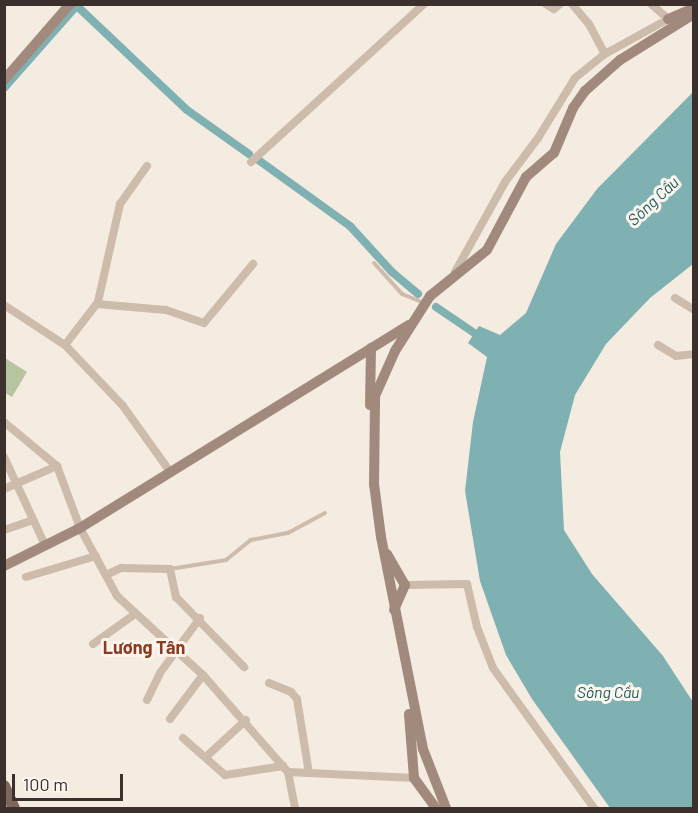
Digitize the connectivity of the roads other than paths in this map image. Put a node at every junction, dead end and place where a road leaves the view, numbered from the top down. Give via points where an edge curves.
1 (70, 4) edge
2 (424, 4) edge
3 (546, 4) edge
4 (560, 4) edge
5 (572, 4) edge
6 (651, 4) edge
7 (688, 4) edge
8 (693, 7) edge
9 (693, 14) edge
10 (668, 19) junction
11 (605, 54) junction
12 (4, 80) edge
13 (251, 162) dead end
14 (147, 166) dead end
15 (374, 263) dead end
16 (253, 264) dead end
17 (450, 277) junction
18 (675, 298) dead end
19 (425, 303) junction
20 (97, 304) junction
21 (4, 305) edge
22 (693, 310) edge
23 (412, 323) junction
24 (65, 345) junction
25 (658, 345) dead end
26 (371, 348) junction
27 (693, 354) edge
28 (4, 422) edge
29 (372, 435) junction
30 (4, 457) edge
31 (57, 466) junction
32 (171, 473) junction
33 (19, 483) junction
34 (4, 489) edge
35 (325, 513) dead end
36 (33, 520) junction
37 (80, 528) junction
38 (4, 530) edge
39 (45, 545) junction
40 (383, 549) junction
41 (96, 556) junction
42 (4, 566) edge
43 (170, 569) junction
44 (106, 575) junction
45 (26, 577) dead end
46 (405, 585) junction
47 (394, 610) junction
48 (135, 614) junction
49 (200, 618) junction
50 (93, 644) dead end
51 (177, 651) junction
52 (244, 667) dead end
53 (203, 675) junction
54 (408, 677) junction
55 (269, 683) dead end
56 (147, 700) dead end
57 (170, 719) dead end
58 (246, 720) junction
59 (183, 738) dead end
60 (207, 756) junction
61 (285, 769) junction
62 (309, 773) junction
63 (414, 778) junction
64 (4, 786) edge
65 (14, 808) edge
66 (295, 808) edge
67 (436, 808) edge
68 (446, 808) edge
69 (594, 808) edge

1 - 12 main road
2 - 13 street
3 - 4 street via 554,9
5 - 11 street via 589,24
6 - 10 street
7 - 10 street
8 - 10 main road
9 - 17 main road via 620,60 593,82 573,108 554,153 526,177 488,250
10 - 11 street
11 - 17 street via 568,87 538,138 505,182 466,258
14 - 20 street via 120,204
15 - 19 lane via 402,294
16 - 20 street via 204,323 166,310
17 - 19 main road
18 - 22 street
19 - 23 main road
20 - 24 street
21 - 24 street
23 - 26 main road
23 - 29 main road via 375,396
24 - 32 street via 123,406
25 - 27 street via 676,356
26 - 29 main road via 368,388
26 - 32 main road
28 - 31 street
29 - 40 main road
30 - 33 street
31 - 33 street
31 - 37 street
32 - 37 main road
33 - 34 street
33 - 36 street
35 - 43 lane via 288,533 251,540 226,560
36 - 38 street
36 - 39 street
37 - 39 main road
37 - 41 street
39 - 42 main road
40 - 46 main road
40 - 47 main road
41 - 44 street
41 - 45 street
43 - 44 street via 121,568
43 - 49 street via 176,597
44 - 48 street via 117,596
46 - 47 main road
46 - 69 street via 467,584 477,627 493,668
47 - 54 main road
48 - 50 street
48 - 51 street
49 - 51 street
49 - 52 street
51 - 53 street
51 - 56 street
53 - 57 street
53 - 58 street
54 - 63 main road
54 - 68 main road via 428,768
55 - 62 street via 291,692 297,699
58 - 60 street
58 - 61 street
59 - 60 street
60 - 61 street via 226,775
61 - 62 street
61 - 66 street
62 - 63 street
63 - 67 main road
64 - 65 main road

